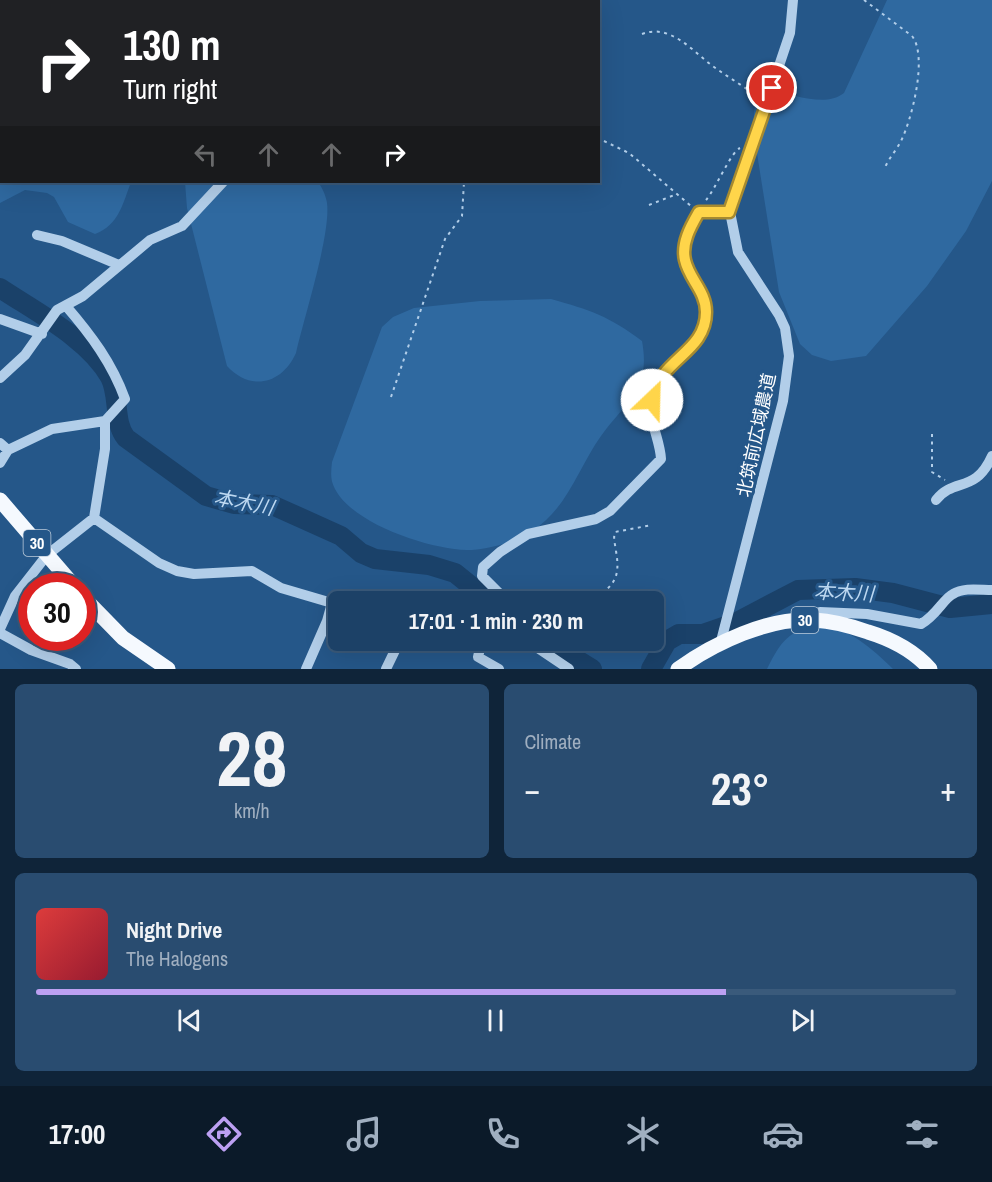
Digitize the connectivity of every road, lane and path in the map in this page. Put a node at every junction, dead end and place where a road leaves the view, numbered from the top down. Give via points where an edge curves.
1 (793, 0) edge
2 (864, 0) edge
3 (642, 34) dead end
4 (767, 102) junction
5 (604, 141) dead end
6 (751, 147) junction
7 (884, 170) dead end
8 (223, 183) edge
9 (464, 183) edge
10 (677, 194) junction
11 (649, 205) dead end
12 (699, 212) junction
13 (729, 212) junction
14 (37, 235) dead end
15 (119, 265) junction
16 (66, 306) junction
17 (0, 319) edge
18 (42, 334) junction
19 (0, 378) edge
20 (391, 397) dead end
21 (105, 421) junction
22 (932, 434) dead end
23 (4, 447) edge
24 (992, 456) edge
25 (0, 463) edge
26 (962, 486) junction
27 (0, 500) edge
28 (936, 501) dead end
29 (94, 519) junction
30 (652, 525) dead end
31 (46, 555) junction
32 (62, 573) edge
33 (992, 590) edge
34 (497, 591) edge
35 (605, 591) edge
36 (328, 603) edge
37 (96, 611) edge
38 (328, 619) edge
39 (814, 620) junction
40 (0, 629) edge
41 (0, 633) edge
42 (720, 645) junction
43 (395, 651) edge
44 (479, 651) edge
45 (543, 652) edge
46 (76, 669) edge
47 (168, 669) edge
48 (306, 669) edge
49 (386, 669) edge
50 (499, 669) edge
51 (570, 669) edge
52 (678, 669) edge
53 (930, 669) edge

1 - 4 street via 790,33
2 - 7 path via 918,44 918,82 901,142
3 - 4 path via 651,30 683,41
4 - 6 street
5 - 10 path via 629,153
6 - 12 path via 734,151 722,179
6 - 13 street
8 - 15 street via 182,226 150,240
9 - 20 path via 462,216 445,239
10 - 11 path
10 - 12 path
12 - 13 street
12 - 34 street via 686,241 685,261 700,288 706,313 698,338 664,374 654,392 651,413 661,459 610,511 596,519 528,534 500,552 483,567 482,576
13 - 42 street, 北筑前広域農道 via 738,252 779,315 789,356 783,401
14 - 15 street
15 - 16 street
16 - 18 street via 57,310
16 - 21 street via 96,342 117,376 125,399
17 - 18 street
18 - 19 street
21 - 23 street via 51,429
21 - 29 street via 105,449
22 - 26 path via 932,472
23 - 25 street
24 - 26 street via 978,478
26 - 28 street via 944,490
27 - 31 main road, 30
29 - 31 street
29 - 36 street via 159,563 177,570 194,574 252,570 281,588
30 - 35 path via 615,532 618,576
31 - 32 main road, 30
31 - 40 street via 15,596
33 - 39 street via 970,589 952,594 934,617 921,624 837,612 820,612
37 - 47 main road via 123,639
38 - 48 street
39 - 42 main road, 30 via 778,624
39 - 53 main road, 30 via 880,635 909,650
41 - 46 street
42 - 52 main road, 30
43 - 49 street
44 - 50 street via 478,657
45 - 51 street

